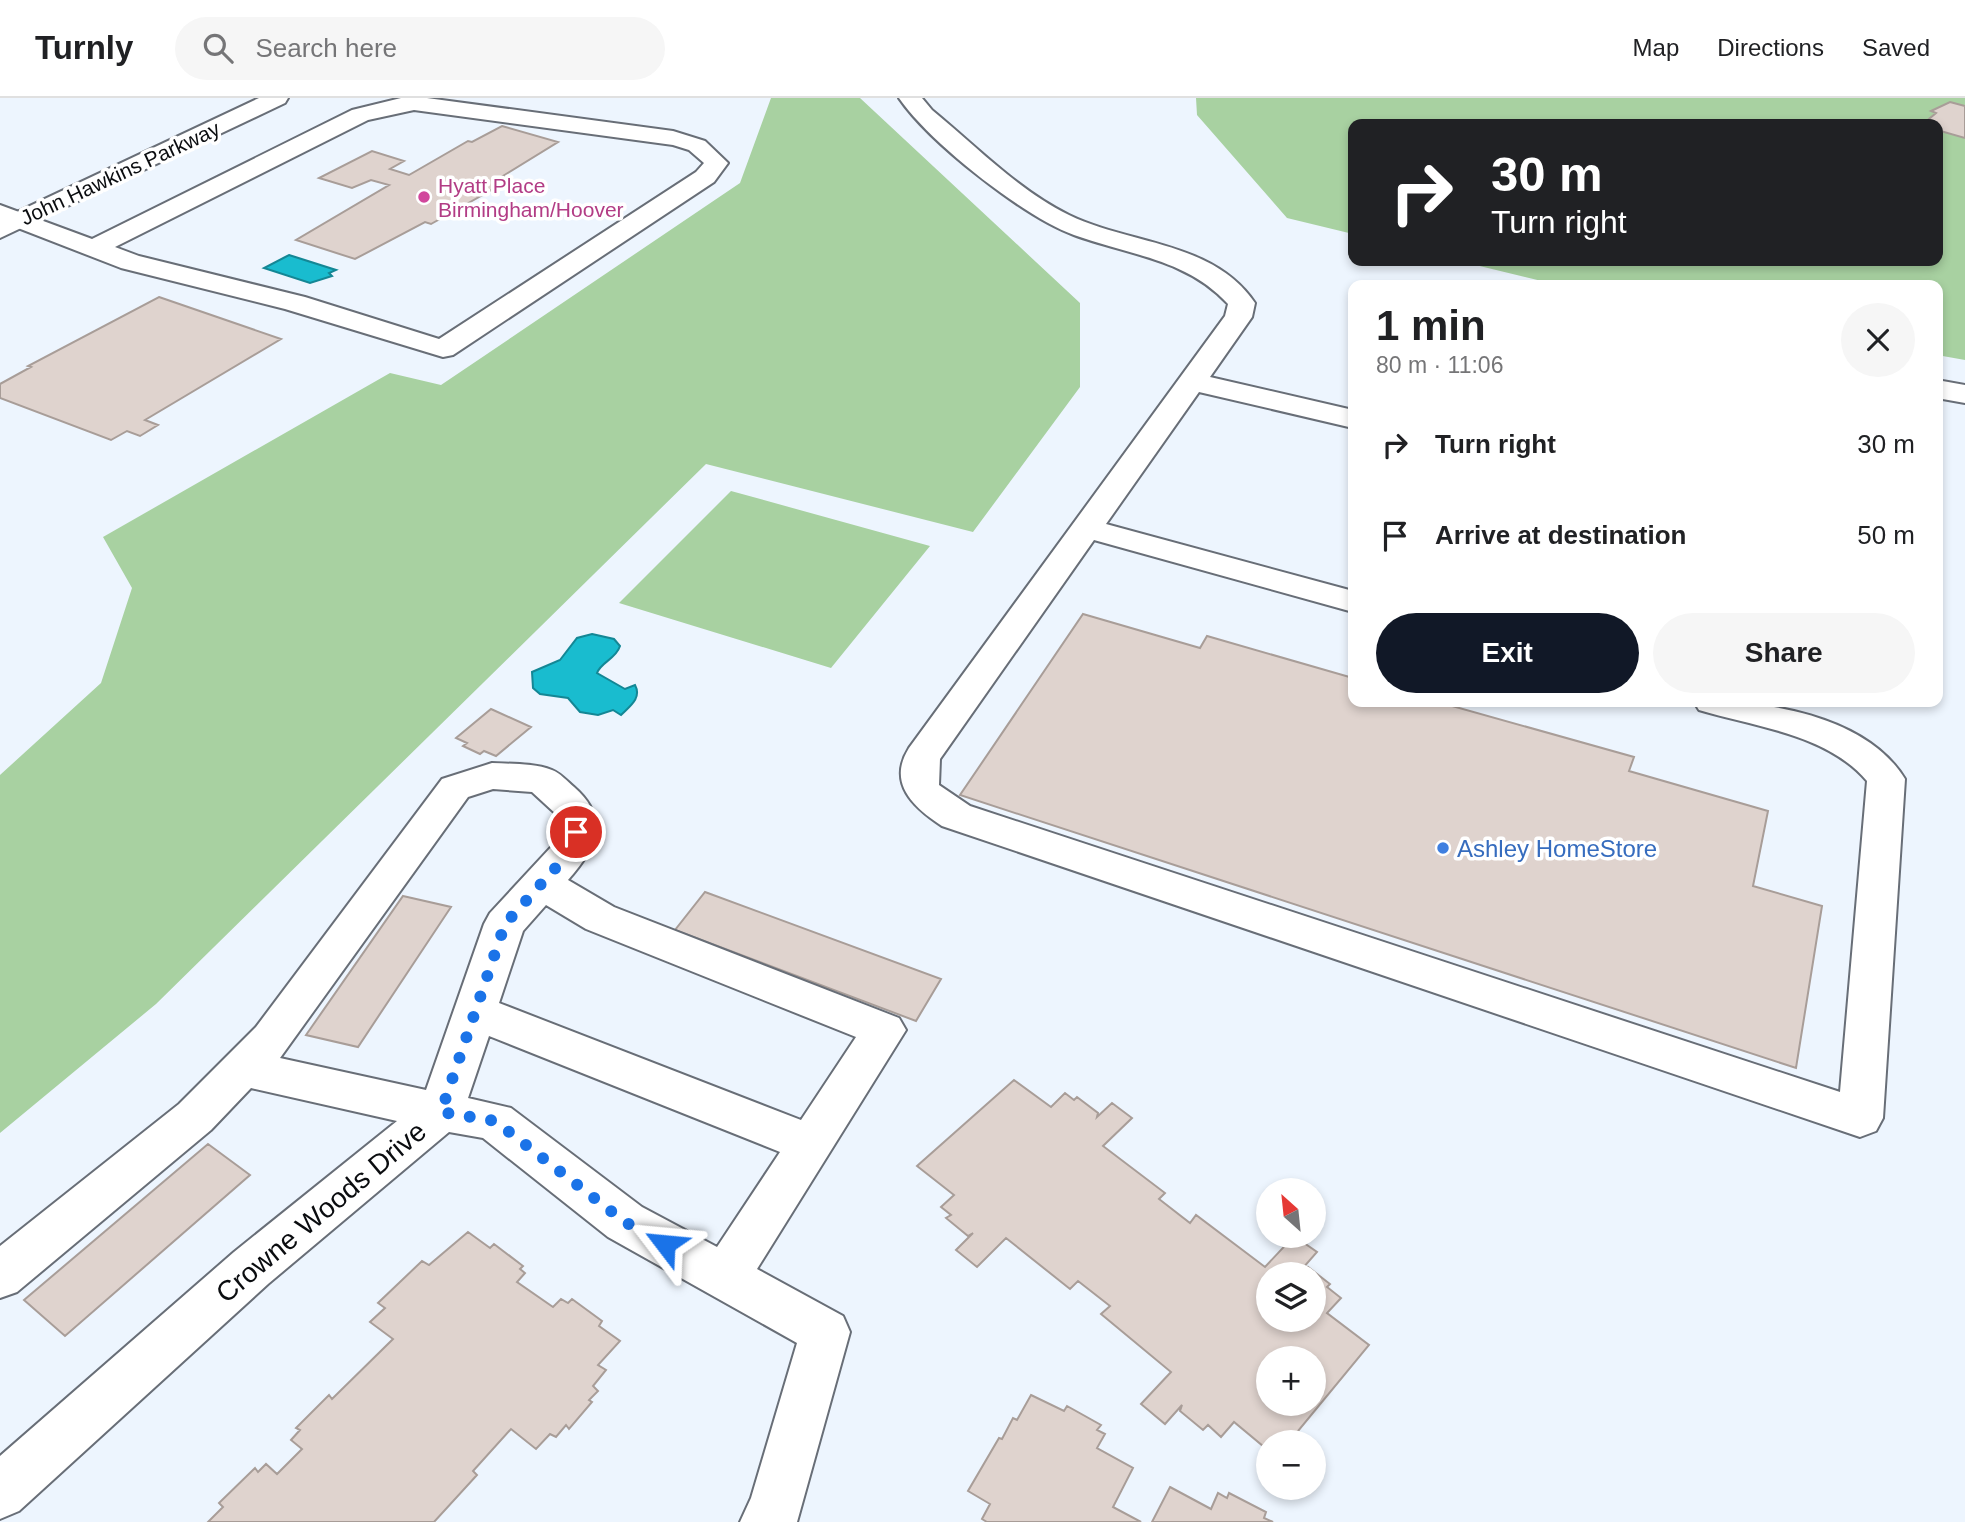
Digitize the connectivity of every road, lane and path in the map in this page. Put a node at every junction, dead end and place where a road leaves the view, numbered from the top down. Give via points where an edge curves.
1 (277, 98) edge
2 (909, 98) edge
3 (7, 220) edge
4 (93, 248) junction
5 (1191, 381) junction
6 (1943, 390) edge
7 (1965, 394) edge
8 (1348, 418) edge
9 (1086, 528) junction
10 (1348, 601) edge
11 (1730, 707) edge
12 (542, 884) junction
13 (475, 1012) junction
14 (242, 1068) junction
15 (441, 1112) junction
16 (811, 1144) junction
17 (0, 1276) edge
18 (725, 1277) junction
19 (0, 1492) edge
20 (766, 1522) edge

1 - 3 street, John Hawkins Parkway
2 - 5 street via 1030,201 1059,219 1096,236 1198,265 1231,288 1242,303 1238,317
3 - 4 street
4 - 4 street via 443,349 705,177 716,163 709,152 690,141 655,135 414,103 383,107
5 - 8 street
5 - 9 street
6 - 7 street
9 - 10 street
9 - 11 street via 922,757 916,774 920,788 933,802 956,816 1860,1118 1886,779 1852,744
12 - 13 street via 505,924
12 - 14 street via 570,852 576,832 575,809 542,780 492,776 455,788 271,1039
12 - 16 street via 600,918 884,1030
13 - 15 street
13 - 16 street
14 - 15 street
14 - 17 street via 195,1117
15 - 18 street, Crowne Woods Drive via 495,1121 625,1222
15 - 19 street, Crowne Woods Drive via 251,1268
16 - 18 street
18 - 20 street, Crowne Woods Drive via 825,1332 774,1511

